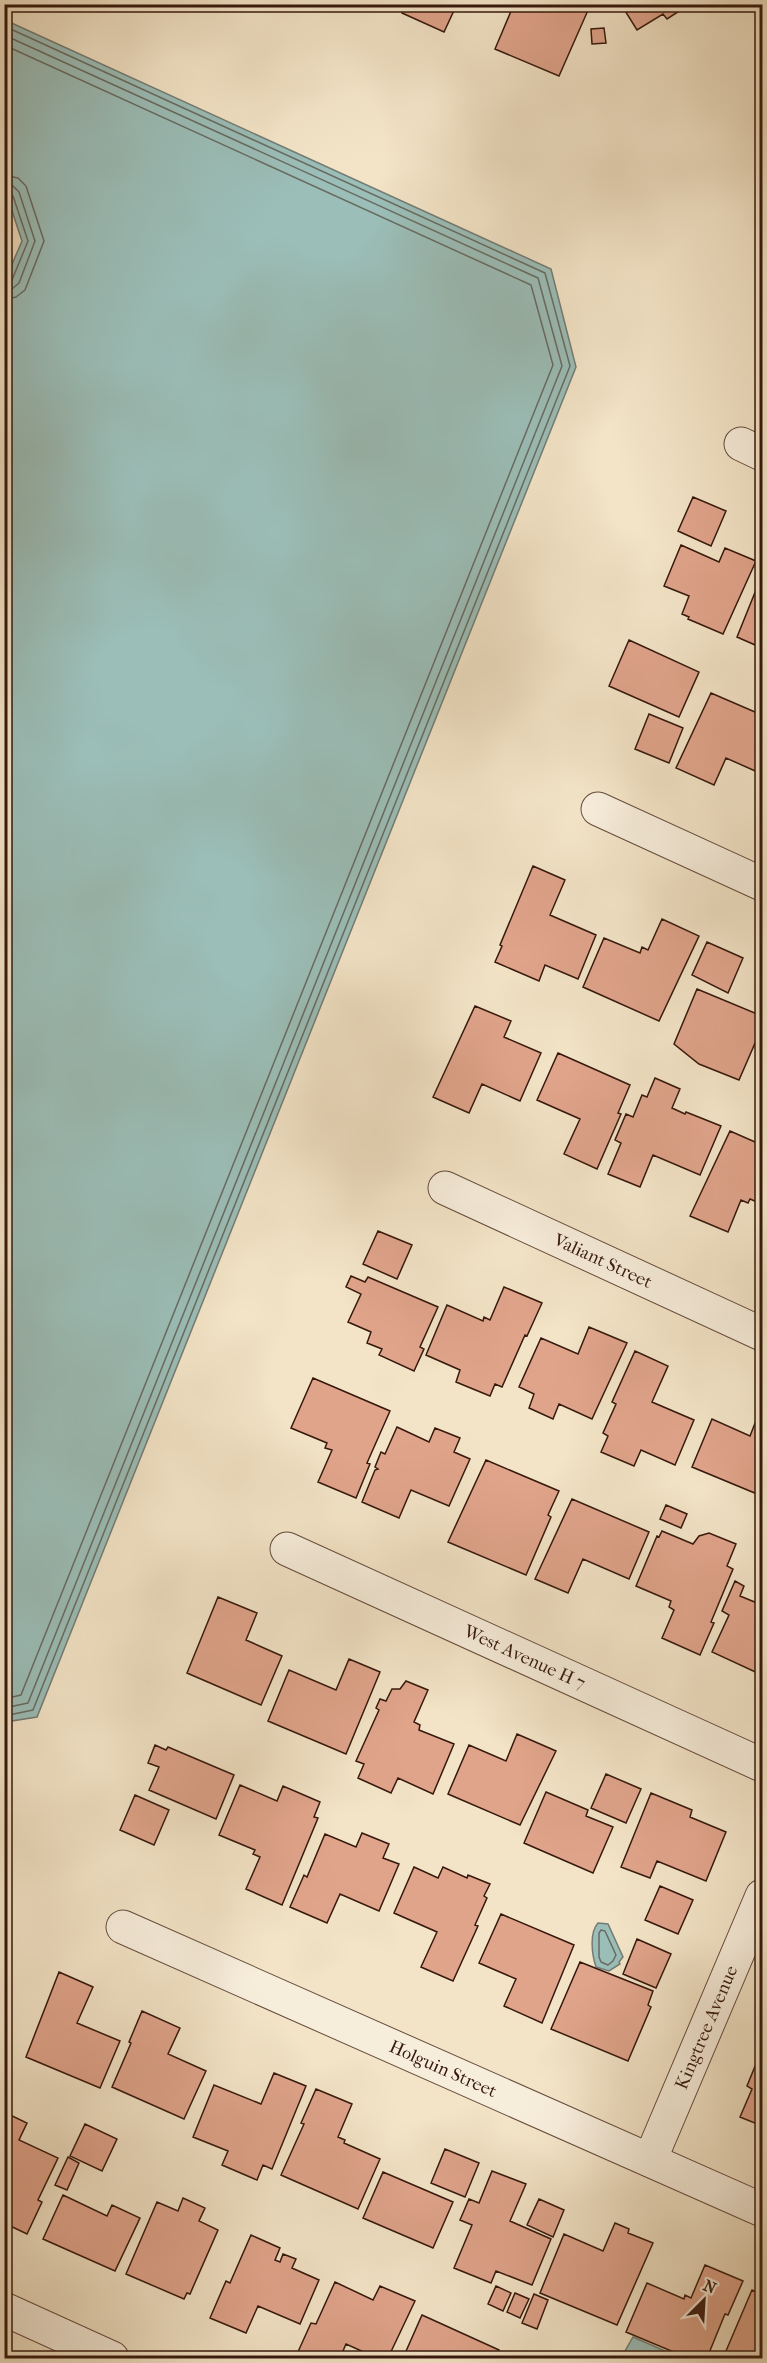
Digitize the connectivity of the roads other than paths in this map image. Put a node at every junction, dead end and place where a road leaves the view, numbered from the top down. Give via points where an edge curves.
1 (598, 809) dead end
2 (762, 884) edge
3 (445, 1188) dead end
4 (762, 1334) edge
5 (287, 1549) dead end
6 (762, 1765) edge
7 (762, 1896) edge
8 (123, 1927) dead end
9 (650, 2160) junction
10 (762, 2210) edge
11 (4, 2309) edge
12 (112, 2358) edge

1 - 2 street
3 - 4 street, Valiant Street
5 - 6 street, West Avenue H 7
7 - 9 street, Kingtree Avenue
8 - 9 street, Holguin Street
9 - 10 street, Holguin Street
11 - 12 street

